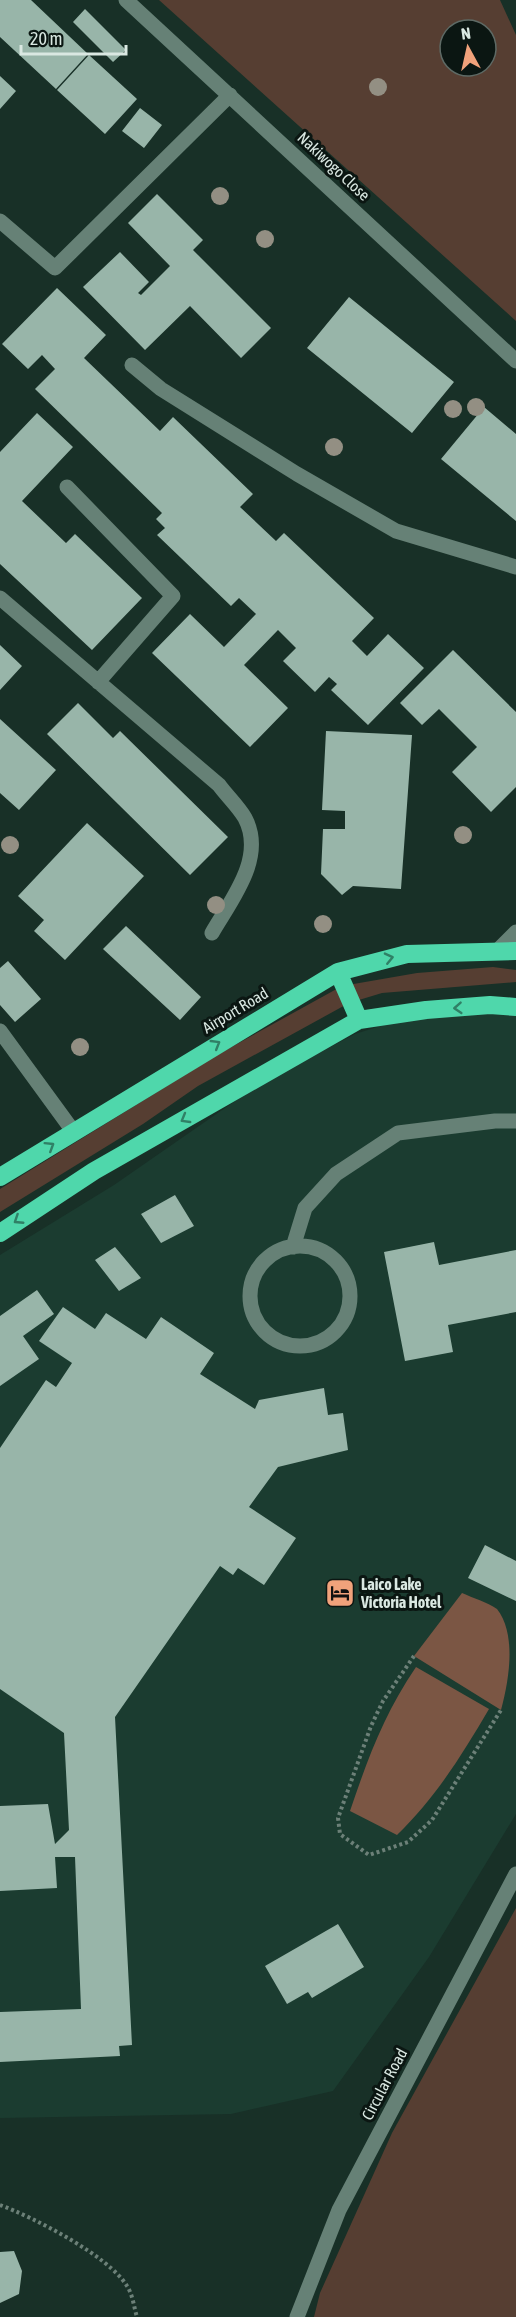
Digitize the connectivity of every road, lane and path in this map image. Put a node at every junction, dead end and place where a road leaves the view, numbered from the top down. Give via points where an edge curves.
1 (126, 0) edge
2 (230, 96) junction
3 (0, 221) edge
4 (516, 361) edge
5 (132, 365) dead end
6 (67, 487) dead end
7 (516, 567) edge
8 (0, 598) edge
9 (98, 682) junction
10 (516, 932) edge
11 (212, 933) dead end
12 (497, 951) junction
13 (516, 951) edge
14 (338, 972) junction
15 (516, 1007) edge
16 (358, 1020) junction
17 (0, 1032) edge
18 (516, 1121) edge
19 (73, 1131) junction
20 (0, 1177) edge
21 (0, 1233) edge
22 (293, 1247) junction
23 (414, 1656) dead end
24 (501, 1710) dead end
25 (516, 1874) edge
26 (0, 2205) edge
27 (137, 2317) edge
28 (297, 2317) edge

1 - 2 street, Nakiwogo Close
2 - 3 street via 55,268
2 - 4 street, Nakiwogo Close
5 - 7 street via 161,389 396,531
6 - 9 street via 173,596
8 - 9 street
9 - 11 street via 219,785 246,819 250,867
10 - 12 street
12 - 13 highway, Airport Road
14 -> 12 highway, Airport Road via 407,954
14 - 16 highway
19 -> 14 highway, Airport Road
15 -> 16 highway via 426,1010
16 -> 21 highway via 94,1171
17 - 19 street
18 - 22 street via 398,1133 336,1174 305,1208
20 -> 19 highway, Airport Road
22 - 22 street via 262,1262 249,1294 252,1312 273,1339 306,1346 323,1341 337,1330 350,1298 348,1281 340,1266 326,1254 311,1247
23 - 24 path via 371,1726 338,1818 340,1834 369,1855 408,1842 432,1820
25 - 28 street, Circular Road via 339,2210
26 - 27 path via 29,2215 103,2262 127,2286

